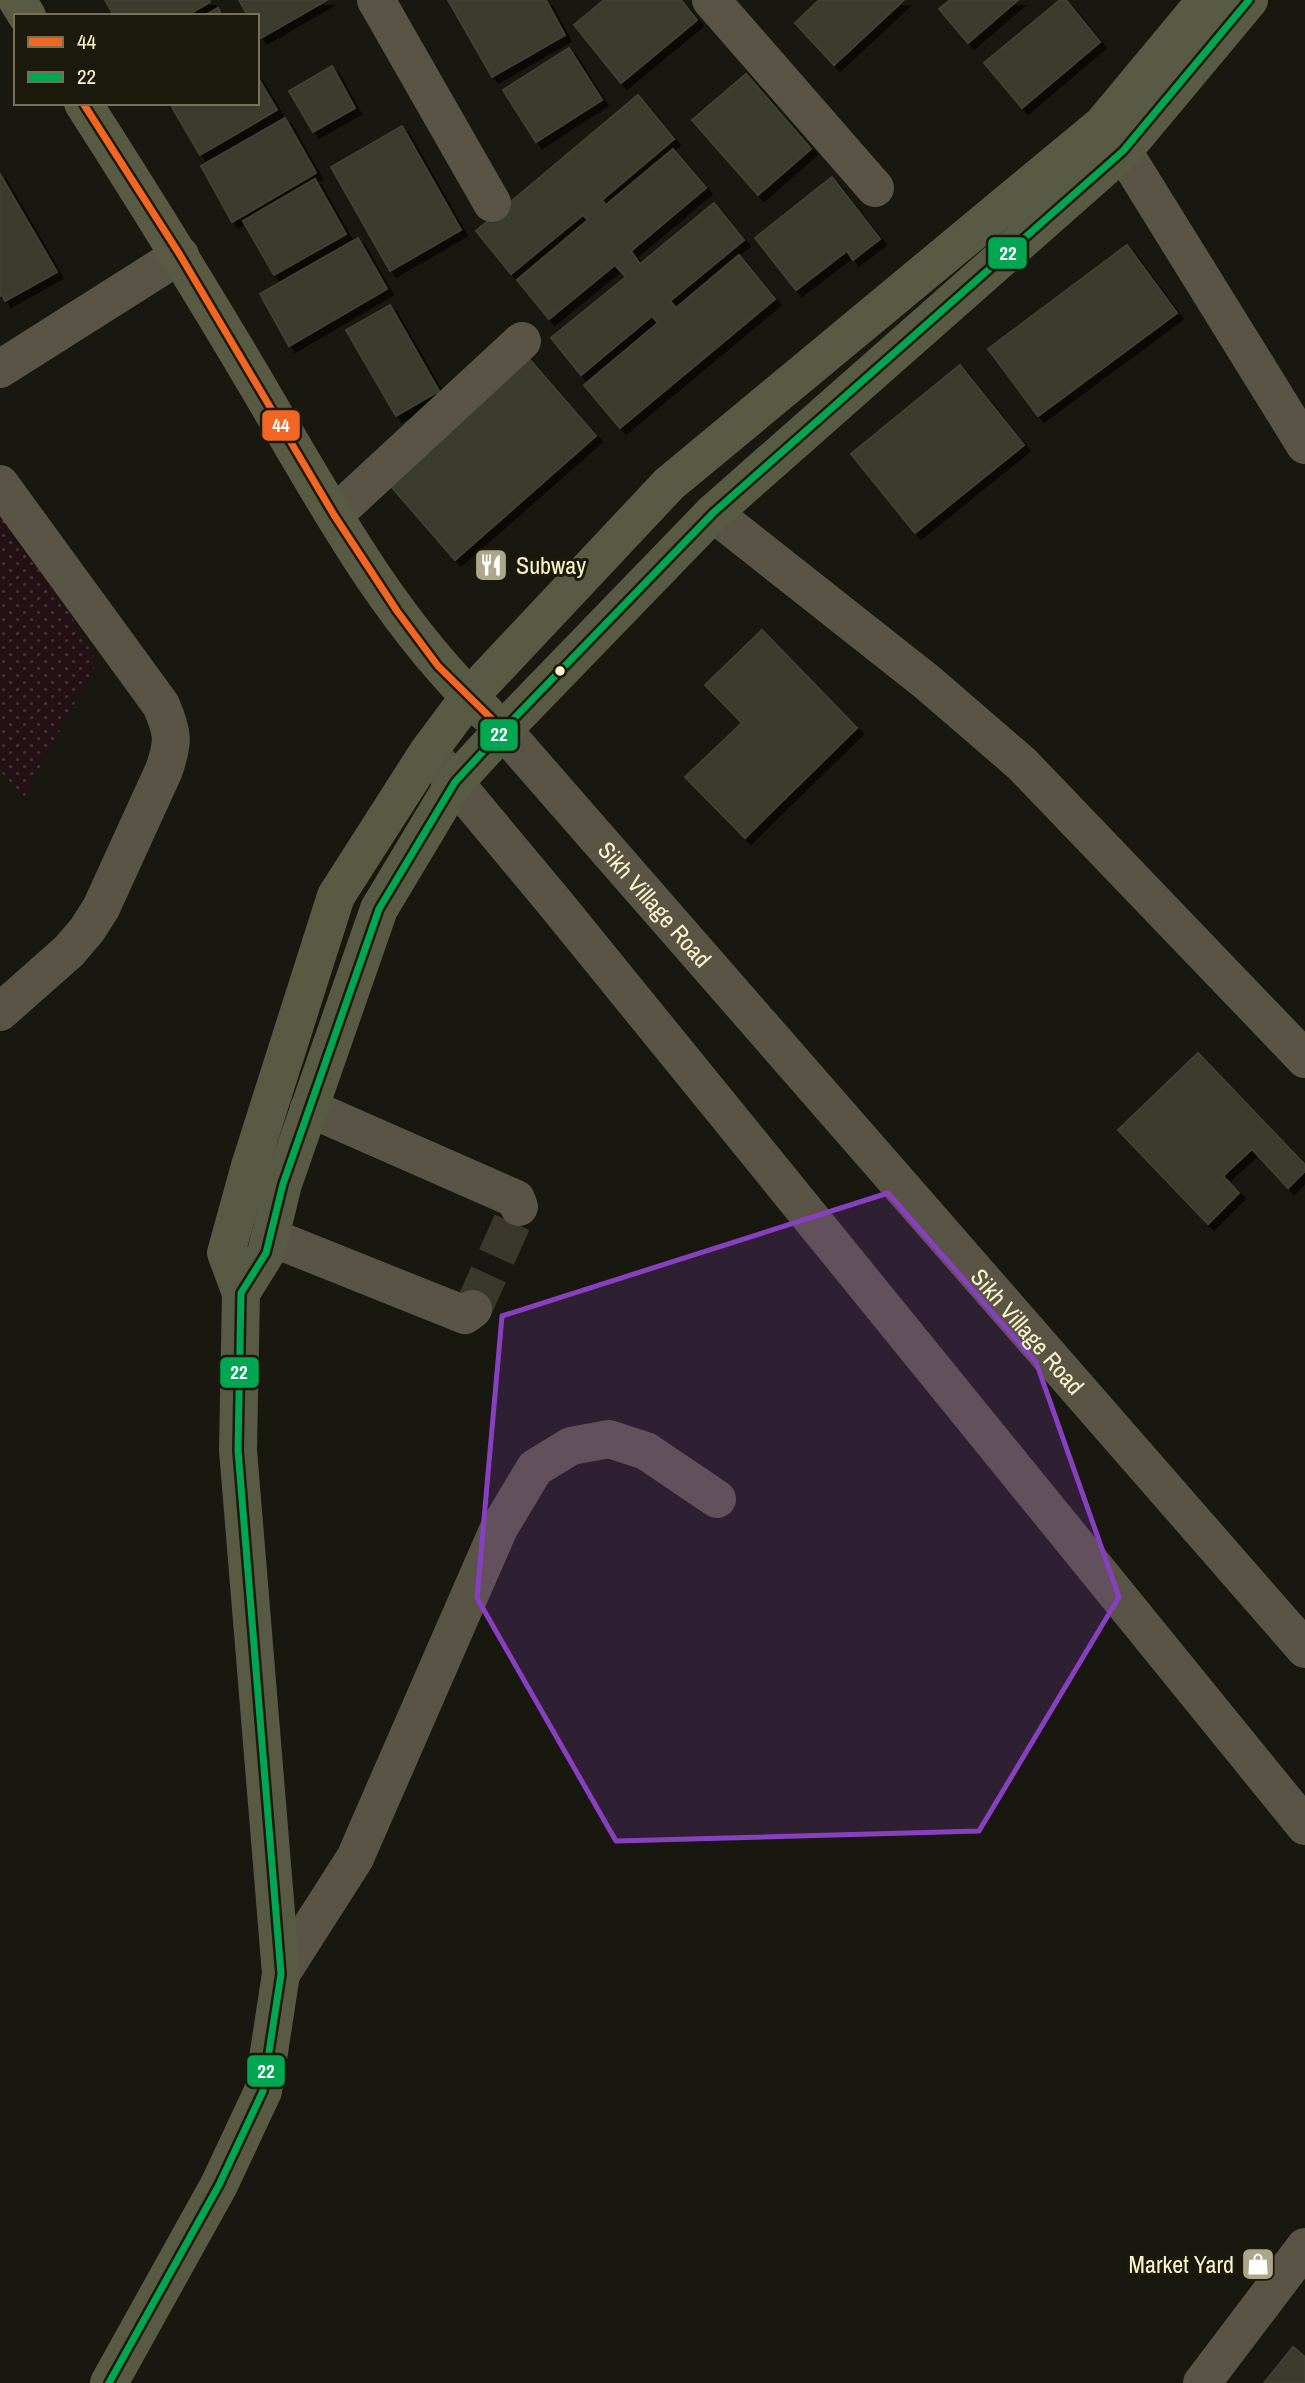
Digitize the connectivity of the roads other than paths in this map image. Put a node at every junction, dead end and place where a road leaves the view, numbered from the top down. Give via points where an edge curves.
1 (376, 0) edge
2 (711, 0) edge
3 (1206, 0) edge
4 (1249, 0) edge
5 (84, 105) edge
6 (1123, 151) junction
7 (875, 188) dead end
8 (492, 203) dead end
9 (180, 255) junction
10 (522, 341) dead end
11 (0, 369) edge
12 (1305, 445) edge
13 (0, 484) edge
14 (713, 513) junction
15 (334, 515) junction
16 (469, 697) junction
17 (503, 730) junction
18 (428, 752) junction
19 (456, 782) junction
20 (0, 1012) edge
21 (1305, 1059) edge
22 (309, 1108) junction
23 (519, 1207) dead end
24 (270, 1237) junction
25 (241, 1293) junction
26 (473, 1309) dead end
27 (717, 1499) dead end
28 (1305, 1649) edge
29 (1305, 1826) edge
30 (281, 1974) junction
31 (1305, 2247) edge
32 (108, 2383) edge
33 (1202, 2383) edge

1 - 8 street
2 - 7 street
3 - 16 main road via 1103,124 669,484
4 - 6 main road
5 - 9 main road, Sikh Village Road
6 - 12 street
6 - 14 main road
9 - 11 street
9 - 15 main road, Sikh Village Road
10 - 15 street
13 - 20 street via 161,705 171,728 171,749 87,930
14 - 17 main road
14 - 21 street via 927,682 1022,764
15 - 16 main road, Sikh Village Road via 405,622
16 - 17 main road, Sikh Village Road
16 - 18 main road
17 - 19 main road
17 - 28 street, Sikh Village Road
18 - 19 street
18 - 25 main road via 336,896 226,1253
19 - 22 main road via 379,909
19 - 29 street
22 - 23 street via 516,1199
22 - 24 main road
24 - 25 main road via 266,1253
24 - 26 street via 465,1315
25 - 30 main road via 238,1450
27 - 30 street via 646,1451 609,1439 571,1446 535,1468 499,1528 355,1858
30 - 32 main road via 263,2091 219,2185
31 - 33 street

